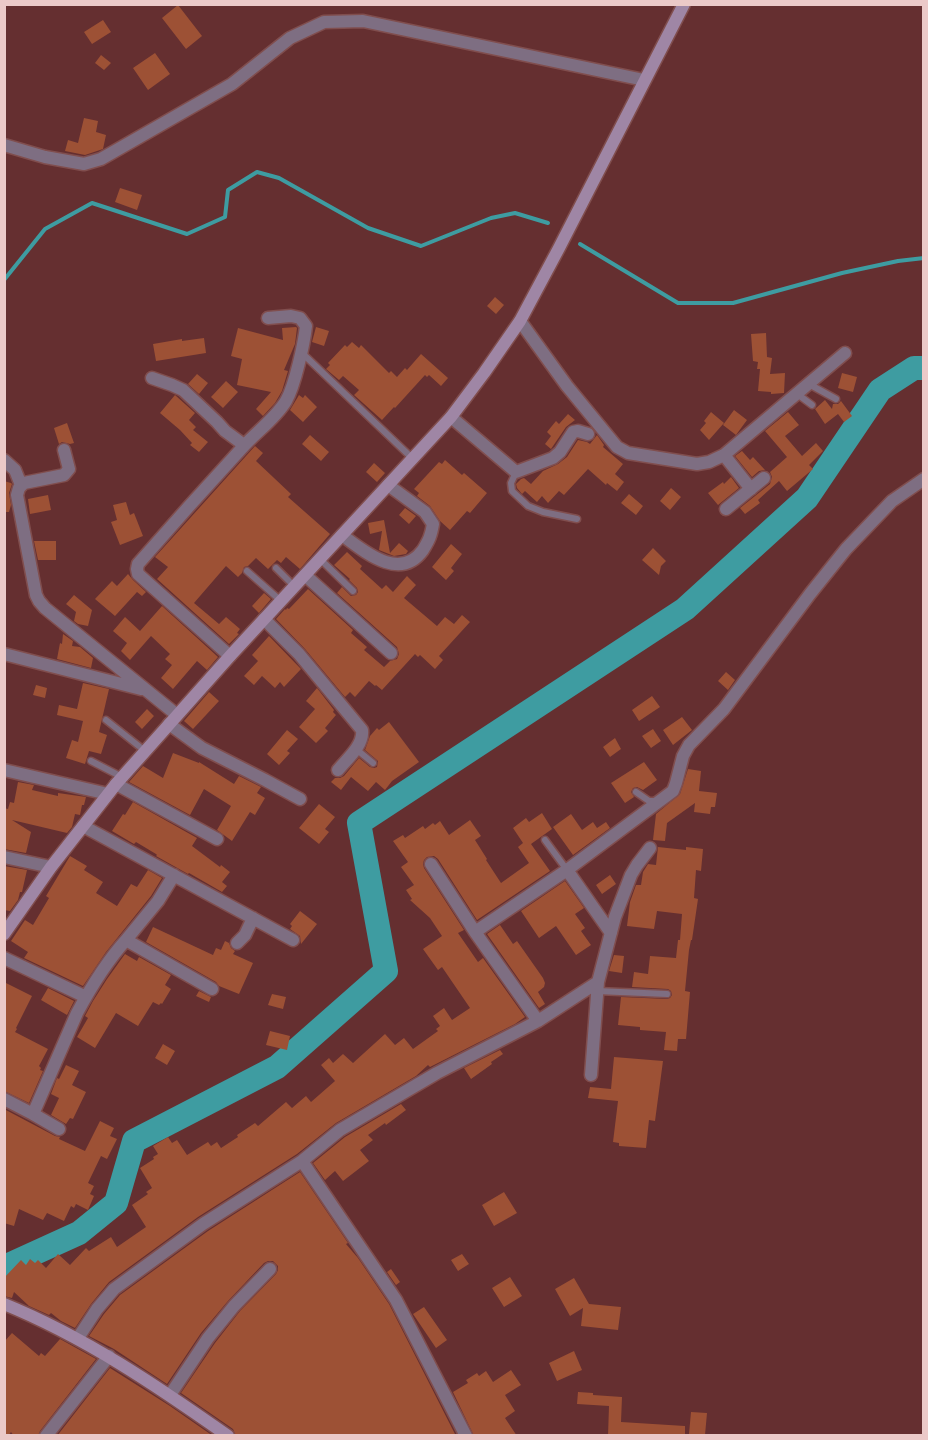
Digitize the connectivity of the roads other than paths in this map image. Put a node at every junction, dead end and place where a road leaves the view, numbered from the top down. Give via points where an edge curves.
1 (684, 4) edge
2 (644, 80) junction
3 (4, 145) edge
4 (268, 318) dead end
5 (520, 321) junction
6 (301, 352) junction
7 (845, 352) dead end
8 (152, 378) dead end
9 (807, 384) junction
10 (796, 393) junction
11 (836, 399) dead end
12 (812, 405) dead end
13 (451, 417) junction
14 (588, 434) dead end
15 (244, 445) junction
16 (64, 450) dead end
17 (724, 455) junction
18 (413, 459) junction
19 (4, 460) edge
20 (516, 472) junction
21 (764, 478) dead end
22 (924, 479) edge
23 (21, 485) junction
24 (388, 485) junction
25 (751, 489) junction
26 (726, 509) dead end
27 (577, 519) dead end
28 (342, 535) junction
29 (320, 559) junction
30 (276, 568) dead end
31 (247, 571) dead end
32 (305, 575) junction
33 (294, 586) junction
34 (353, 591) dead end
35 (281, 601) junction
36 (264, 619) junction
37 (391, 653) dead end
38 (4, 654) edge
39 (230, 656) junction
40 (145, 690) junction
41 (106, 720) dead end
42 (173, 720) junction
43 (356, 749) junction
44 (145, 751) junction
45 (91, 761) dead end
46 (373, 763) dead end
47 (4, 770) edge
48 (338, 770) dead end
49 (119, 780) junction
50 (636, 792) dead end
51 (108, 794) junction
52 (300, 799) dead end
53 (660, 800) junction
54 (83, 826) junction
55 (217, 839) dead end
56 (545, 840) dead end
57 (650, 848) dead end
58 (4, 856) edge
59 (431, 864) dead end
60 (51, 867) junction
61 (567, 870) junction
62 (174, 875) junction
63 (253, 918) junction
64 (476, 932) junction
65 (611, 933) junction
66 (4, 934) edge
67 (126, 940) junction
68 (293, 940) dead end
69 (237, 943) dead end
70 (4, 958) edge
71 (598, 986) junction
72 (212, 989) dead end
73 (668, 994) dead end
74 (86, 997) junction
75 (538, 1022) junction
76 (591, 1075) dead end
77 (4, 1099) edge
78 (33, 1114) junction
79 (59, 1129) dead end
80 (302, 1161) junction
81 (270, 1269) dead end
82 (7, 1304) edge
83 (78, 1338) junction
84 (109, 1356) junction
85 (170, 1395) junction
86 (45, 1436) edge
87 (228, 1436) edge
88 (466, 1436) edge

1 - 2 street
2 - 3 street via 363,21 324,22 290,38 232,84 101,159 84,164
2 - 5 street
4 - 6 street via 300,318 306,326
5 - 13 street
5 - 17 street via 617,447 628,453 697,464
6 - 15 street via 286,400
6 - 18 lane
7 - 9 street
8 - 15 street via 183,390
9 - 10 street
9 - 11 lane
10 - 12 lane
10 - 17 street
13 - 18 street
13 - 20 street
14 - 20 street via 573,432 553,458
15 - 39 street via 137,569
16 - 23 street via 69,469 64,475
17 - 25 street
18 - 24 street
19 - 23 street via 15,470
20 - 27 lane via 512,491 528,506
21 - 25 street
22 - 53 street via 892,501 846,549 724,709 689,745 673,791
23 - 40 street via 17,495 39,601
24 - 28 street
24 - 28 street via 424,512 433,524 431,537 416,559 403,565 384,562
25 - 26 street
28 - 29 street
29 - 32 street
29 - 34 lane
30 - 33 lane
31 - 35 lane
32 - 33 street
32 - 37 street
33 - 35 street
35 - 36 street
36 - 39 street
36 - 43 street via 357,722 363,737
38 - 40 street
39 - 42 street
40 - 42 street
41 - 44 lane
42 - 44 street
42 - 52 street via 202,748
43 - 46 lane
43 - 48 street
44 - 49 street
45 - 49 lane
47 - 51 street
49 - 51 street
49 - 55 street
50 - 53 lane via 649,801
51 - 54 street
53 - 61 street
54 - 60 street
54 - 62 street
56 - 61 lane
57 - 65 street via 631,875
58 - 60 street
59 - 64 street
60 - 66 street
61 - 64 street
61 - 65 street
62 - 63 street
62 - 67 street via 158,902
63 - 68 street
63 - 69 street
64 - 75 street
65 - 71 street
67 - 72 street
67 - 74 street
70 - 74 street
71 - 73 lane
71 - 75 street
71 - 76 street
74 - 78 street
75 - 80 street via 376,1108 340,1130
77 - 78 street
78 - 79 street
80 - 83 street via 202,1224 114,1289
80 - 88 street via 396,1300
81 - 85 street via 214,1330
82 - 83 street
83 - 84 street
84 - 85 street
84 - 86 street
85 - 87 street

